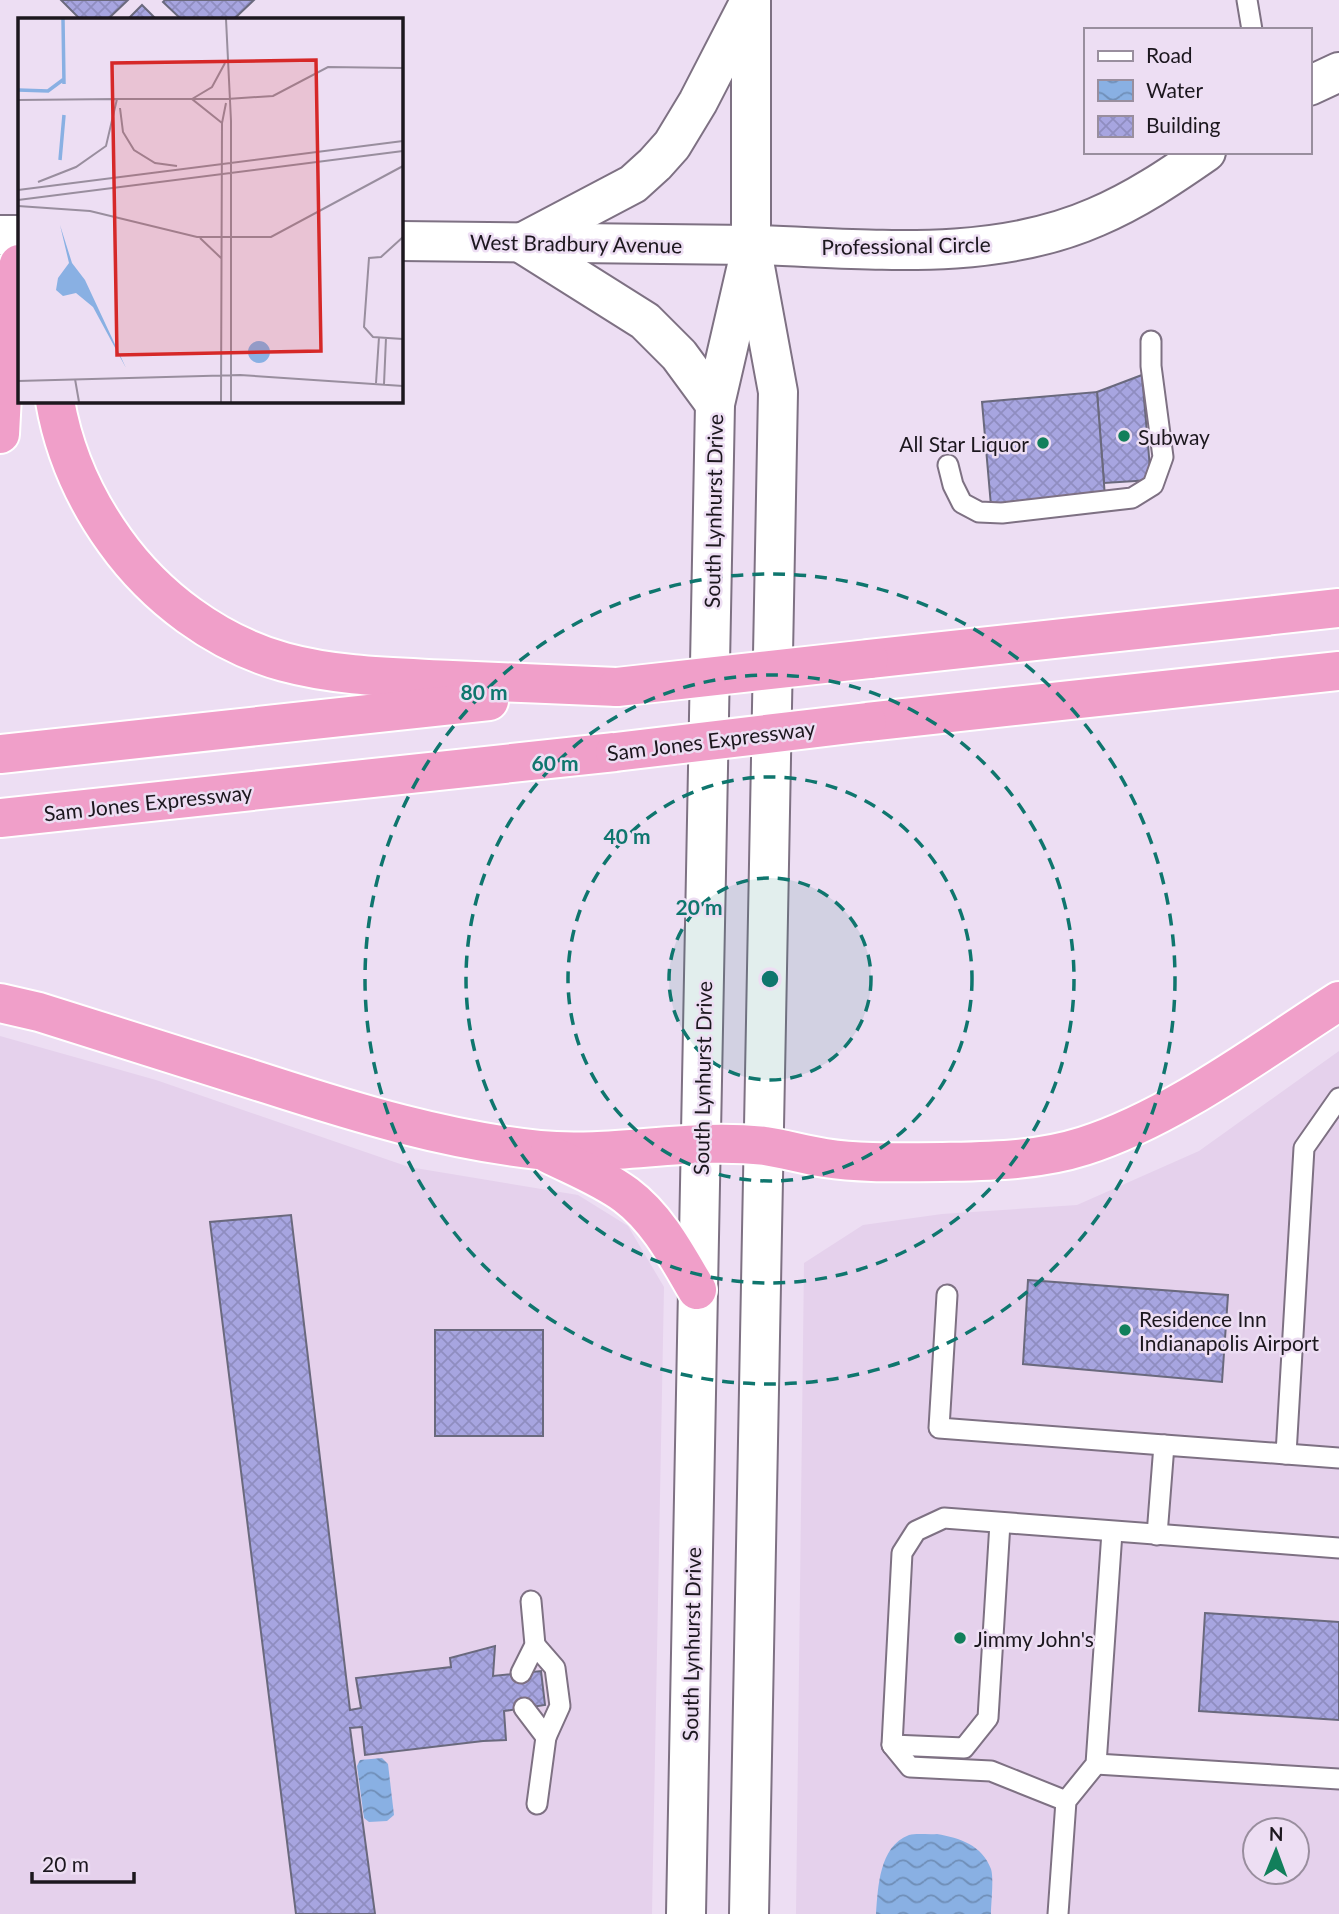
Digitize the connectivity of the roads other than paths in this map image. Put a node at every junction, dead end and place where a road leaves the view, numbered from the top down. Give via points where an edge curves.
1 (750, 0) edge
2 (1247, 0) edge
3 (1252, 28) edge
4 (1339, 72) edge
5 (1311, 85) edge
6 (1203, 154) edge
7 (0, 235) edge
8 (18, 235) edge
9 (402, 241) edge
10 (521, 243) junction
11 (751, 245) junction
12 (18, 267) edge
13 (1150, 341) dead end
14 (55, 402) edge
15 (715, 404) junction
16 (0, 434) edge
17 (948, 465) dead end
18 (1339, 608) edge
19 (1339, 671) edge
20 (617, 687) junction
21 (0, 754) edge
22 (0, 818) edge
23 (1339, 1001) edge
24 (0, 1003) edge
25 (1339, 1098) edge
26 (702, 1144) junction
27 (765, 1146) junction
28 (541, 1150) junction
29 (696, 1290) junction
30 (947, 1294) dead end
31 (1164, 1445) junction
32 (1286, 1454) junction
33 (1339, 1458) edge
34 (1000, 1522) junction
35 (1112, 1532) junction
36 (1157, 1535) junction
37 (1339, 1548) edge
38 (531, 1601) dead end
39 (536, 1645) junction
40 (521, 1673) dead end
41 (524, 1708) dead end
42 (546, 1737) junction
43 (892, 1745) junction
44 (1096, 1764) junction
45 (1339, 1779) edge
46 (1066, 1801) junction
47 (537, 1804) dead end
48 (686, 1914) edge
49 (749, 1914) edge
50 (1058, 1914) edge

1 - 10 main road via 698,102 655,164 632,184
1 - 11 main road, South Lynhurst Drive
2 - 3 lane
4 - 5 main road
6 - 11 main road, Professional Circle via 1113,210 1029,239 903,249
7 - 8 main road
9 - 10 main road, West Bradbury Avenue
10 - 11 main road, West Bradbury Avenue
10 - 15 main road via 645,321 679,355
11 - 15 main road, South Lynhurst Drive
11 - 27 main road, South Lynhurst Drive via 778,392
12 - 16 highway via 7,298
13 - 17 lane via 1163,457 1153,485 1132,498 979,512 962,503
14 - 20 highway via 67,451 85,495 128,559 186,614 240,645 284,662 366,676
15 - 26 main road, South Lynhurst Drive
18 - 20 highway, bridge
19 - 22 highway, Sam Jones Expressway, bridge
20 - 21 highway
23 - 27 highway via 1153,1117 1049,1155 900,1163 825,1158
24 - 28 highway via 366,1116 422,1131
25 - 32 lane via 1304,1149
26 - 27 highway
26 - 28 highway
26 - 29 main road, South Lynhurst Drive
27 - 49 main road, South Lynhurst Drive
28 - 29 highway via 627,1196 662,1232
29 - 48 main road, South Lynhurst Drive
30 - 31 lane via 939,1428
31 - 32 lane
31 - 36 lane
32 - 33 lane
34 - 35 lane
34 - 43 lane via 944,1518 916,1531 902,1553
34 - 43 lane via 989,1718 964,1748
35 - 36 lane
35 - 44 lane
36 - 37 lane
38 - 39 lane
39 - 40 lane
39 - 42 lane via 555,1668 558,1693 559,1706
41 - 42 lane
42 - 47 lane
43 - 46 lane via 910,1767 991,1771
44 - 45 lane
44 - 46 lane
46 - 50 lane

